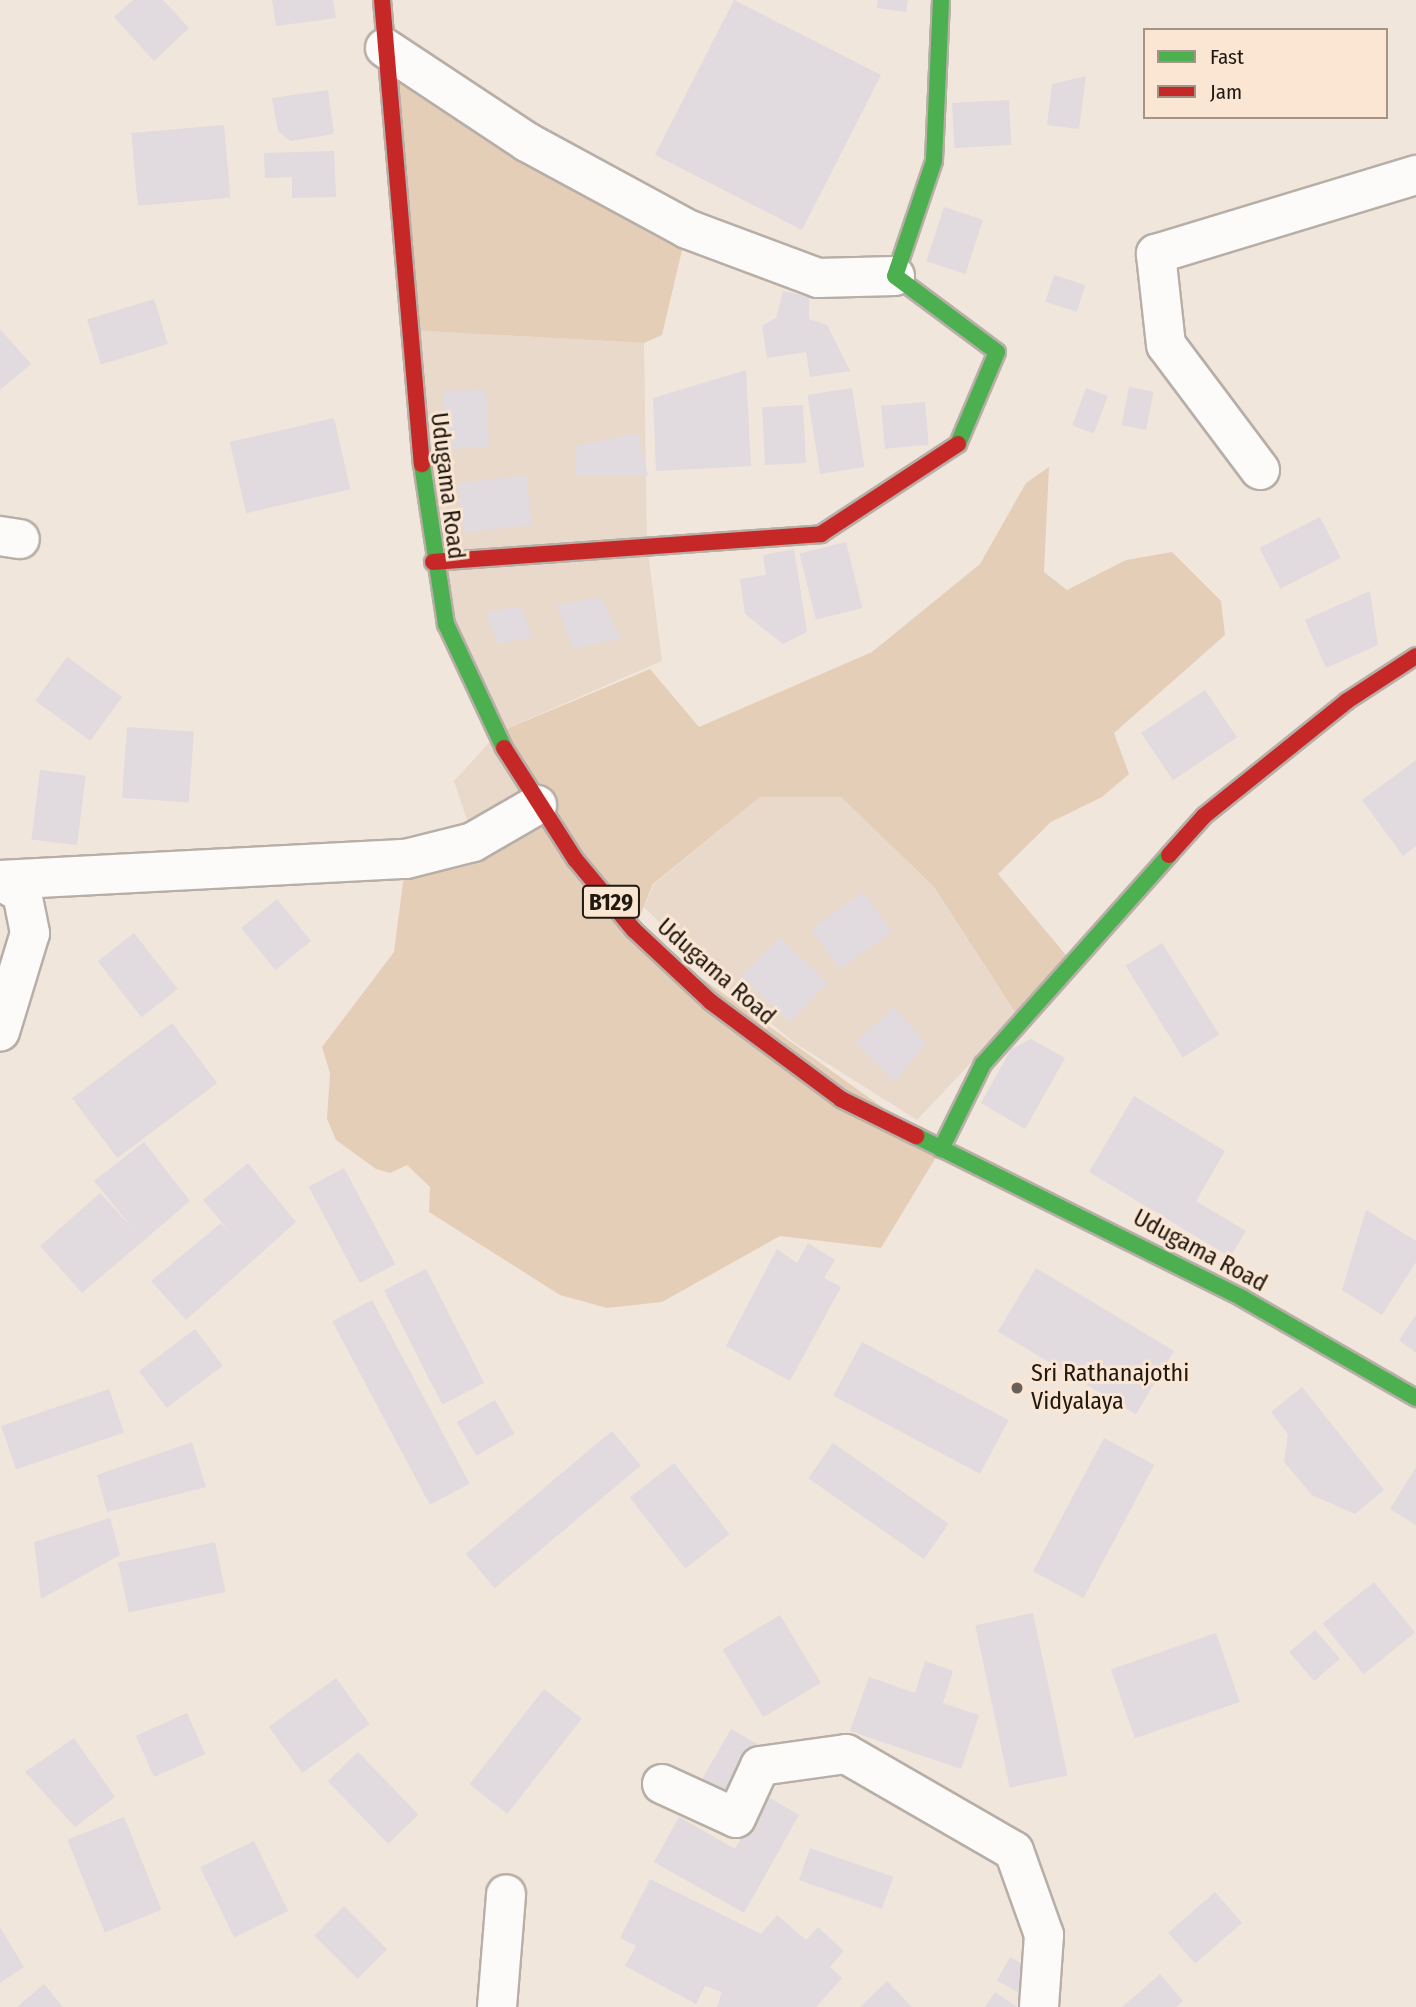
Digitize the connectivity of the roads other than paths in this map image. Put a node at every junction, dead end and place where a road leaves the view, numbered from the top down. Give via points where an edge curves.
1 (382, 0) edge
2 (941, 0) edge
3 (386, 48) junction
4 (1416, 175) edge
5 (895, 275) junction
6 (1260, 470) dead end
7 (433, 562) junction
8 (1416, 656) edge
9 (537, 805) junction
10 (0, 880) edge
11 (0, 1032) edge
12 (941, 1149) junction
13 (1416, 1398) edge
14 (662, 1784) dead end
15 (506, 1894) dead end
16 (497, 2007) edge
17 (1039, 2007) edge

1 - 3 main road, Udugama Road / B129
2 - 5 main road via 934,161
3 - 5 street via 527,142 687,229 818,278
3 - 7 main road, Udugama Road / B129 via 411,381
4 - 6 street via 1156,254 1166,345
5 - 7 main road via 997,352 965,439 821,534
7 - 9 main road, Udugama Road / B129 via 446,624
8 - 12 main road via 1347,701 1204,816 983,1065
9 - 10 street via 473,842 406,859
9 - 12 main road, Udugama Road / B129 via 634,930 711,1002 841,1099
10 - 11 street via 22,893 30,933
12 - 13 main road, Udugama Road / B129 via 1242,1297
14 - 17 street via 736,1818 760,1766 846,1754 1014,1851 1044,1935
15 - 16 street

